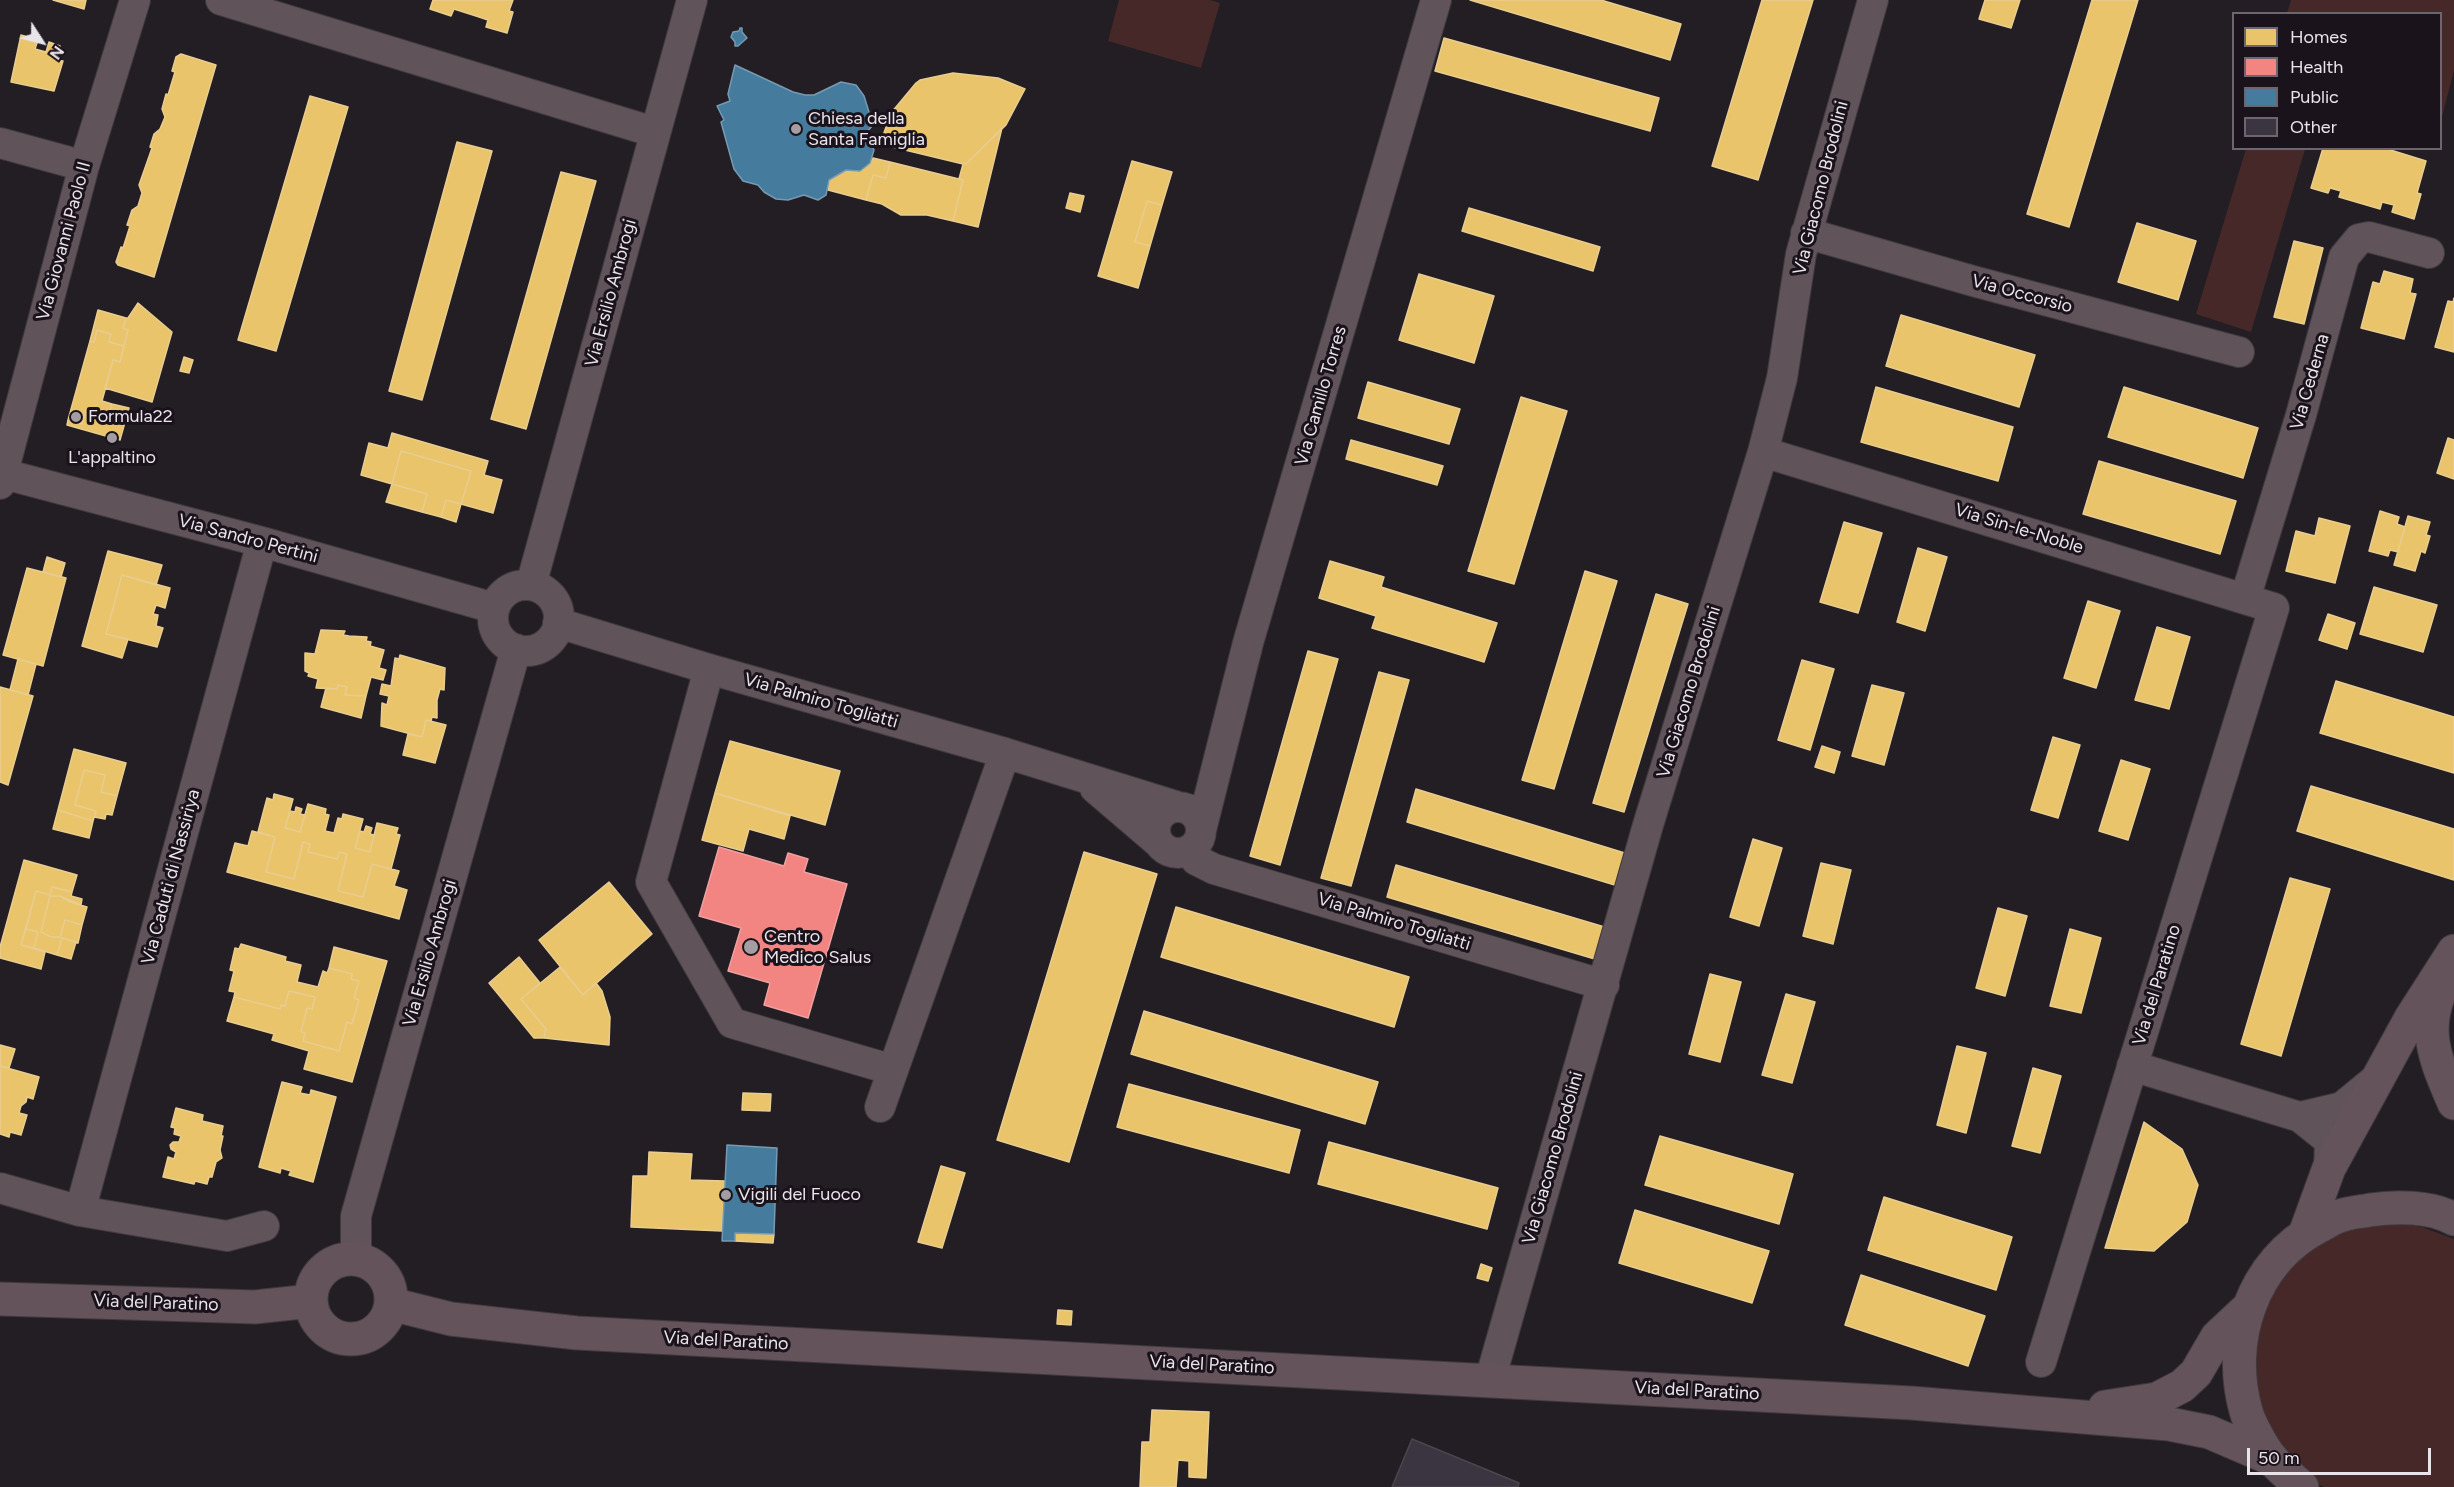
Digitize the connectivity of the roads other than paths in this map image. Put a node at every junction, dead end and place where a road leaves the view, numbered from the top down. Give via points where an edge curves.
1 (135, 0) edge
2 (221, 0) edge
3 (692, 0) edge
4 (1436, 0) edge
5 (1873, 0) edge
6 (654, 132) junction
7 (0, 143) edge
8 (84, 166) junction
9 (1806, 233) junction
10 (2429, 253) dead end
11 (2239, 352) dead end
12 (1763, 452) junction
13 (1, 477) edge
14 (262, 542) junction
15 (531, 585) junction
16 (2245, 599) junction
17 (494, 608) junction
18 (2274, 608) joint
19 (558, 623) junction
20 (516, 649) junction
21 (709, 669) junction
22 (1005, 753) junction
23 (1084, 779) junction
24 (1193, 817) junction
25 (2454, 951) edge
26 (2454, 963) edge
27 (1604, 985) junction
28 (2132, 1066) junction
29 (893, 1070) junction
30 (2378, 1078) junction
31 (2454, 1103) edge
32 (880, 1107) dead end
33 (2300, 1117) junction
34 (2329, 1168) junction
35 (0, 1188) edge
36 (80, 1211) junction
37 (2454, 1219) edge
38 (264, 1226) dead end
39 (2305, 1234) junction
40 (356, 1259) junction
41 (0, 1299) edge
42 (311, 1301) junction
43 (391, 1304) junction
44 (2248, 1308) junction
45 (2041, 1362) dead end
46 (1490, 1380) junction
47 (2034, 1414) junction
48 (2271, 1459) junction
49 (2302, 1487) edge

1 - 8 street, Via Giovanni Paolo II
2 - 6 street
3 - 6 street, Via Ersilio Ambrogi
4 - 24 street, Via Camillo Torres via 1248,643
5 - 9 street, Via Giacomo Brodolini
6 - 15 street, Via Ersilio Ambrogi
7 - 8 street
8 - 13 street, Via Giovanni Paolo II
9 - 11 street, Via Occorsio
9 - 12 street, Via Giacomo Brodolini via 1782,378
10 - 16 street, Via Cederna via 2369,237 2360,239 2344,257
12 - 16 street, Via Sin-le-Noble
12 - 27 street, Via Giacomo Brodolini via 1648,825
13 - 14 street, Via Sandro Pertini
14 - 17 street, Via Sandro Pertini
14 - 36 street, Via Caduti di Nassiriya
15 - 17 street via 505,593
15 - 19 street via 549,594 555,603
16 - 18 street, Via Sin-le-Noble
17 - 20 street via 494,628 506,645
18 - 28 street, Via del Paratino
19 - 20 street via 548,642 527,651
19 - 21 street, Via Palmiro Togliatti
20 - 40 street, Via Ersilio Ambrogi via 356,1216
21 - 22 street, Via Palmiro Togliatti
21 - 29 street via 651,882 732,1023
22 - 23 street, Via Palmiro Togliatti
22 - 29 street
23 - 24 street, Via Palmiro Togliatti
23 - 24 street, Via Palmiro Togliatti via 1168,851 1183,852
24 - 27 street, Via Palmiro Togliatti via 1196,860 1214,869
25 - 30 main road
26 - 31 main road via 2432,1011 2435,1059
27 - 46 street, Via Giacomo Brodolini
28 - 33 street
28 - 45 street, Via del Paratino
29 - 32 street
30 - 33 street via 2342,1107
30 - 34 main road
33 - 34 street via 2330,1141
34 - 39 main road
35 - 36 street
36 - 38 street via 227,1236
37 - 39 main road via 2446,1214 2393,1206 2341,1215
39 - 44 main road via 2271,1267
40 - 42 main road via 339,1261 324,1270 314,1284
40 - 43 main road via 383,1274
41 - 42 main road, Via del Paratino via 255,1307
42 - 43 main road via 323,1328 350,1339 377,1329
43 - 46 main road, Via del Paratino via 451,1319 577,1333
44 - 47 main road via 2217,1336 2196,1373 2182,1386 2157,1399
44 - 48 main road via 2238,1360 2246,1412
46 - 47 main road, Via del Paratino via 1911,1403
47 - 48 main road via 2169,1424 2209,1432
48 - 49 main road

